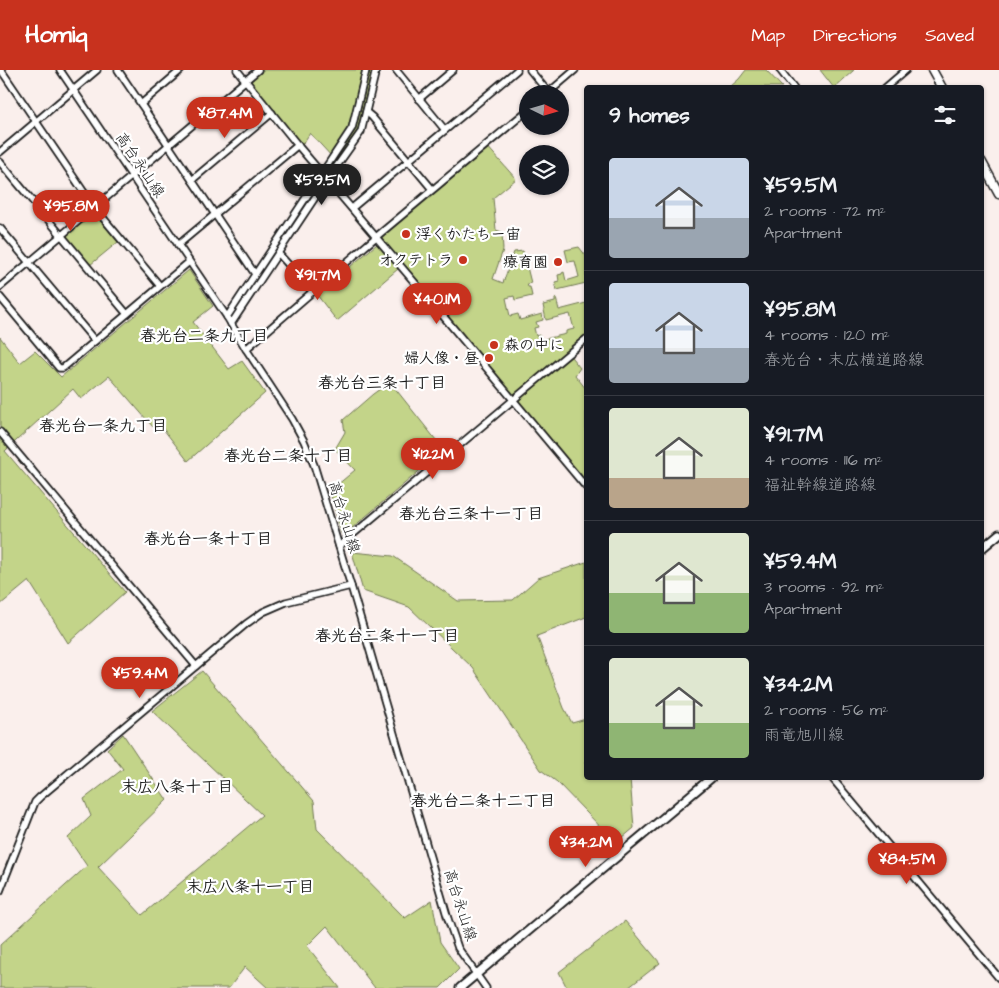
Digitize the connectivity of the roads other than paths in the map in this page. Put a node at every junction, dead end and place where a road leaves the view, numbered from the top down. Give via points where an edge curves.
1 (1, 70) edge
2 (60, 70) edge
3 (97, 70) edge
4 (118, 70) edge
5 (181, 70) edge
6 (237, 70) edge
7 (258, 70) edge
8 (366, 70) edge
9 (376, 70) edge
10 (396, 70) edge
11 (453, 70) edge
12 (517, 70) edge
13 (530, 70) edge
14 (575, 70) edge
15 (780, 70) edge
16 (906, 70) edge
17 (932, 70) edge
18 (246, 81) junction
19 (542, 85) edge
20 (557, 85) edge
21 (792, 85) edge
22 (888, 85) edge
23 (940, 85) edge
24 (74, 91) junction
25 (419, 99) junction
26 (141, 104) junction
27 (366, 112) junction
28 (272, 113) junction
29 (519, 118) edge
30 (36, 122) junction
31 (445, 130) junction
32 (169, 145) junction
33 (298, 145) junction
34 (0, 152) edge
35 (408, 161) junction
36 (0, 162) edge
37 (984, 166) edge
38 (322, 173) junction
39 (132, 176) junction
40 (328, 179) junction
41 (192, 180) junction
42 (432, 190) junction
43 (999, 194) edge
44 (94, 207) junction
45 (352, 208) junction
46 (215, 214) junction
47 (0, 228) edge
48 (61, 235) junction
49 (376, 237) junction
50 (178, 245) junction
51 (278, 253) junction
52 (28, 262) junction
53 (189, 262) junction
54 (255, 274) junction
55 (160, 286) junction
56 (0, 287) edge
57 (313, 292) junction
58 (0, 297) edge
59 (127, 314) junction
60 (227, 317) junction
61 (231, 324) junction
62 (95, 341) junction
63 (584, 341) edge
64 (246, 349) junction
65 (513, 399) junction
66 (0, 432) edge
67 (584, 485) edge
68 (999, 534) edge
69 (339, 546) junction
70 (984, 546) edge
71 (351, 586) junction
72 (196, 666) junction
73 (709, 780) edge
74 (834, 780) edge
75 (0, 891) edge
76 (476, 975) junction
77 (999, 978) edge
78 (460, 988) edge
79 (486, 988) edge

1 - 30 street
2 - 24 street, 高台永山線
3 - 24 street
4 - 26 street
5 - 26 street
6 - 18 street
7 - 18 street
8 - 38 street via 352,128
9 - 27 street
10 - 25 street
11 - 25 street
12 - 31 street
13 - 19 street
14 - 20 street
15 - 21 street
16 - 22 street
17 - 23 highway
18 - 28 street
18 - 32 street
24 - 30 street
24 - 39 street, 高台永山線
25 - 31 street
26 - 32 street
27 - 35 street
27 - 40 street via 360,132
28 - 33 street
28 - 41 street
29 - 42 street
30 - 34 street
30 - 44 street
31 - 35 street
32 - 39 street
32 - 41 street
33 - 38 street
33 - 46 street
35 - 42 street
35 - 45 street
36 - 48 street
37 - 43 highway
38 - 40 street
38 - 54 street
39 - 44 street
39 - 50 street, 高台永山線
40 - 45 street
40 - 51 street
41 - 46 street
42 - 49 street
44 - 48 street
44 - 55 street
45 - 49 street
46 - 50 street
46 - 54 street
47 - 52 street
48 - 52 street
48 - 59 street
49 - 57 street
49 - 65 street
50 - 53 street, 高台永山線
51 - 57 street
51 - 61 street
52 - 56 street
52 - 62 street
53 - 55 street
53 - 60 street, 高台永山線
54 - 60 street
55 - 59 street
57 - 64 street
58 - 62 street via 60,368
59 - 62 street
60 - 61 street, 高台永山線
61 - 64 street, 高台永山線
63 - 65 street
64 - 69 street, 高台永山線 via 304,441
65 - 67 street
65 - 69 street
66 - 72 street
68 - 70 main road
69 - 71 street, 高台永山線
71 - 72 street via 286,602 263,612
71 - 76 street, 高台永山線 via 448,919 458,948
72 - 75 street via 35,802
73 - 76 main road
74 - 77 street
76 - 78 main road
76 - 79 street, 高台永山線

